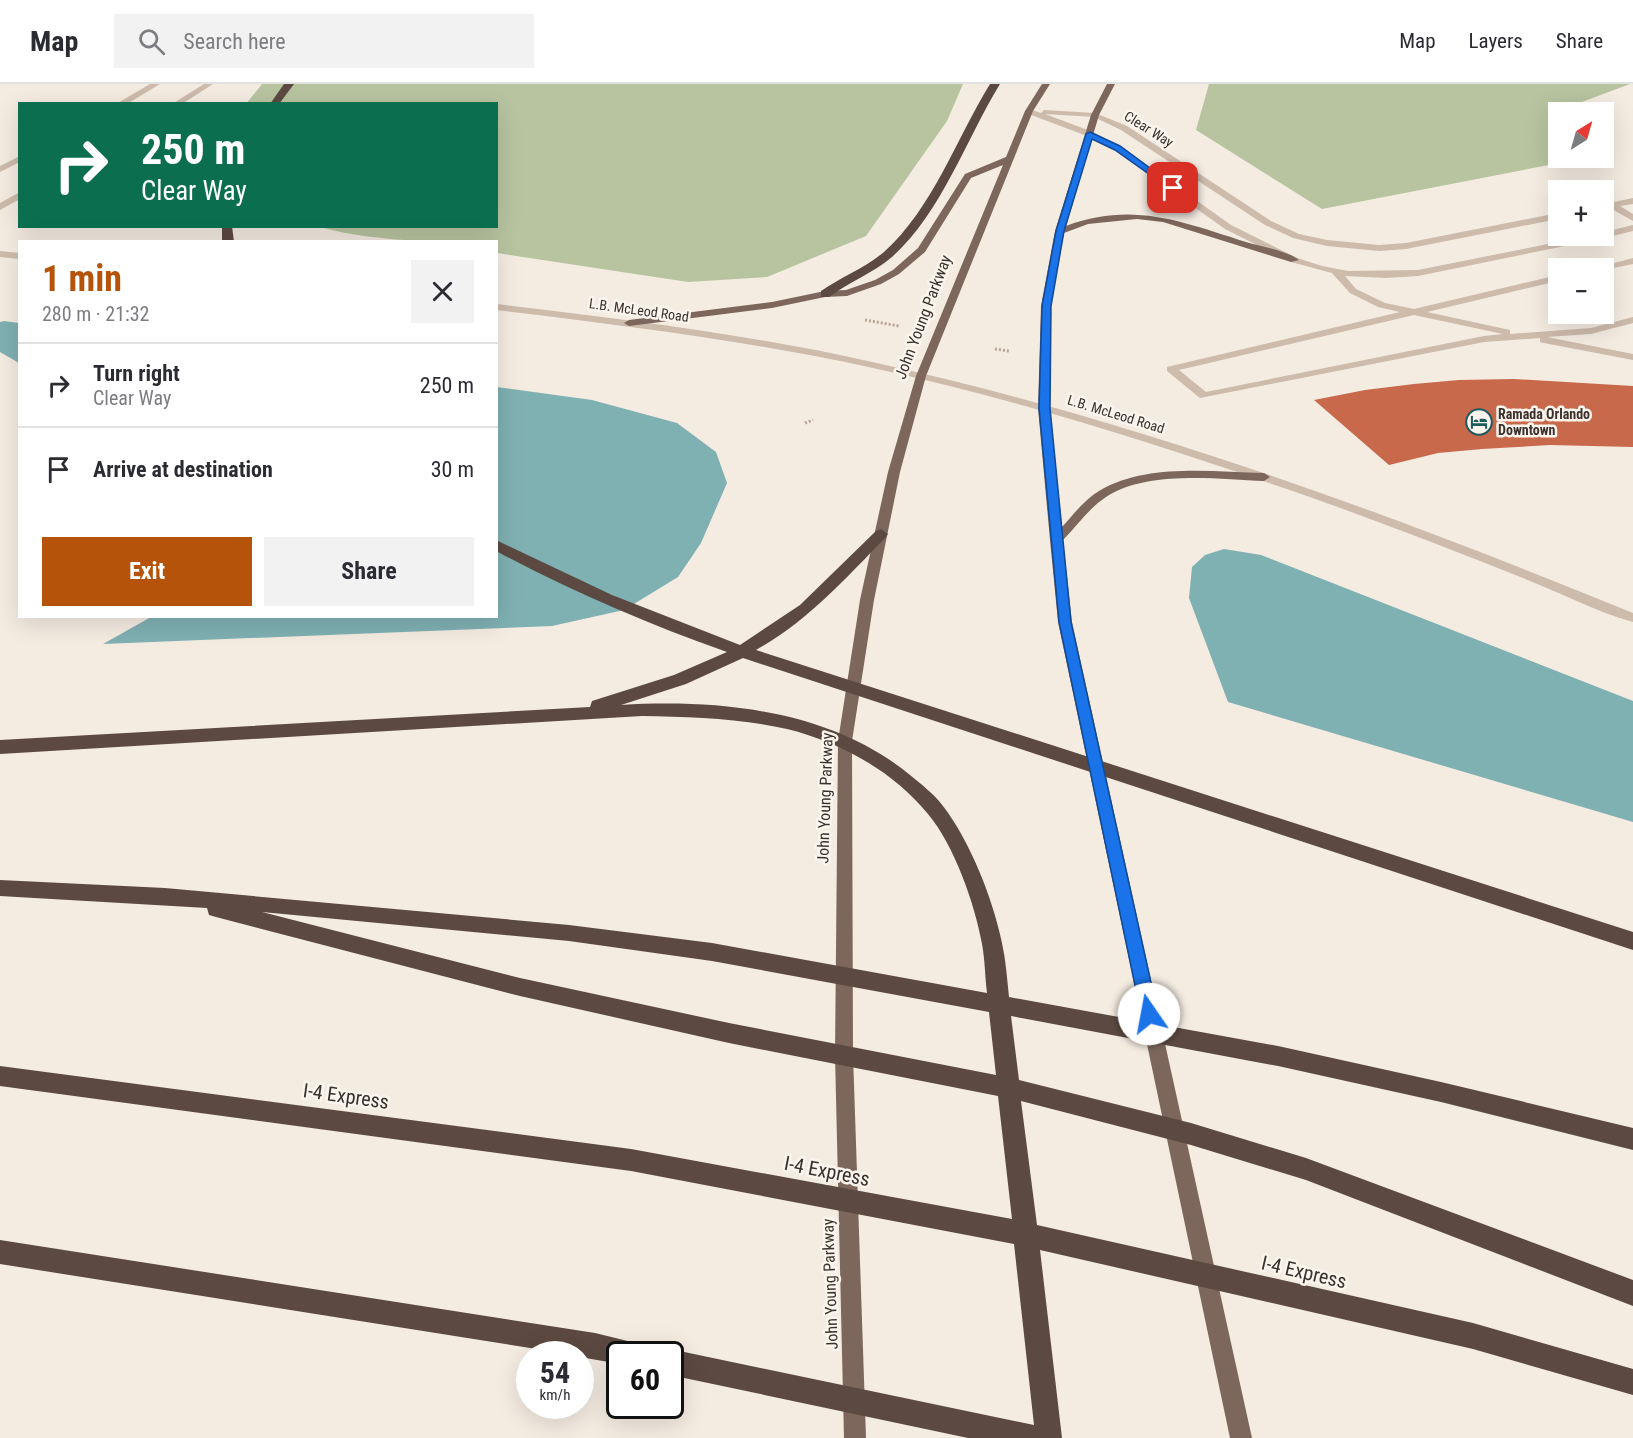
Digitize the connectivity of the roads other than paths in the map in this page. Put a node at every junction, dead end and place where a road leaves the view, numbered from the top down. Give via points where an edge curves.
1 (156, 84) edge
2 (209, 84) edge
3 (289, 84) edge
4 (995, 84) edge
5 (1046, 84) edge
6 (1111, 84) edge
7 (124, 102) edge
8 (179, 102) edge
9 (276, 102) edge
10 (1029, 111) junction
11 (1095, 115) junction
12 (1090, 134) junction
13 (18, 159) edge
14 (1009, 159) junction
15 (0, 169) edge
16 (18, 196) edge
17 (1633, 201) edge
18 (1614, 205) edge
19 (0, 207) edge
20 (1614, 209) edge
21 (1548, 218) edge
22 (1633, 218) edge
23 (1633, 228) edge
24 (1060, 231) junction
25 (1614, 232) edge
26 (1548, 246) edge
27 (0, 254) edge
28 (18, 256) edge
29 (1294, 260) junction
30 (1633, 261) edge
31 (1614, 265) edge
32 (1335, 271) junction
33 (1548, 280) edge
34 (825, 294) junction
35 (498, 307) edge
36 (1410, 312) junction
37 (1633, 320) edge
38 (629, 323) junction
39 (1523, 336) junction
40 (1633, 357) edge
41 (921, 376) junction
42 (1044, 408) junction
43 (1264, 477) junction
44 (881, 534) junction
45 (1056, 540) junction
46 (498, 546) edge
47 (1633, 618) edge
48 (555, 716) junction
49 (845, 741) junction
50 (0, 747) edge
51 (0, 888) edge
52 (165, 896) junction
53 (1633, 941) edge
54 (0, 1076) edge
55 (1633, 1139) edge
56 (0, 1252) edge
57 (1633, 1293) edge
58 (606, 1348) edge
59 (684, 1365) edge
60 (1633, 1382) edge
61 (855, 1438) edge
62 (1032, 1438) edge
63 (1049, 1438) edge
64 (1241, 1438) edge

1 - 7 street
2 - 8 street
3 - 9 highway
4 - 34 highway via 907,234 888,255
5 - 10 main road, John Young Parkway
6 - 11 main road
10 - 11 street, Clear Way
10 - 12 street, Clear Way
10 - 14 main road, John Young Parkway
11 - 12 main road
11 - 21 street, Clear Way via 1124,128 1268,223 1296,236 1379,248
12 - 24 main road
12 - 29 street, Clear Way via 1117,148 1228,227
13 - 15 street
14 - 34 main road via 968,177 922,250 910,262 878,282
14 - 41 main road, John Young Parkway
16 - 19 street
17 - 18 street
20 - 22 street
23 - 25 street, Clear Way
24 - 29 main road via 1087,220 1137,216 1164,219
24 - 42 main road via 1046,306
26 - 32 street, Clear Way via 1418,273
27 - 28 street
29 - 32 street, Clear Way
30 - 31 street
32 - 36 street via 1353,291 1368,300
33 - 36 street
34 - 38 main road via 752,308
35 - 38 street, L.B. McLeod Road
36 - 39 street
36 - 39 street via 1171,369 1204,396 1484,339
37 - 39 street via 1591,331
38 - 41 street, L.B. McLeod Road
39 - 40 street
41 - 42 street, L.B. McLeod Road
41 - 44 main road, John Young Parkway
42 - 43 street, L.B. McLeod Road
42 - 45 main road
43 - 45 main road via 1179,476 1137,480 1102,494
43 - 47 street, L.B. McLeod Road via 1497,561
44 - 48 highway via 807,608 757,643 683,678
44 - 49 main road, John Young Parkway
45 - 64 main road via 1065,622
46 - 53 highway via 598,595 699,635
48 - 49 highway via 642,710 716,712 772,718
48 - 50 highway
49 - 61 main road, John Young Parkway via 844,1054
49 - 63 highway via 891,767 937,812 973,877 989,932 1002,1016
51 - 52 highway
52 - 55 highway via 569,933 712,952 1278,1056
52 - 57 highway via 520,987 1029,1092 1191,1134 1306,1169
54 - 60 highway, I-4 Express via 631,1160 996,1228 1473,1336
56 - 58 highway
59 - 62 highway

